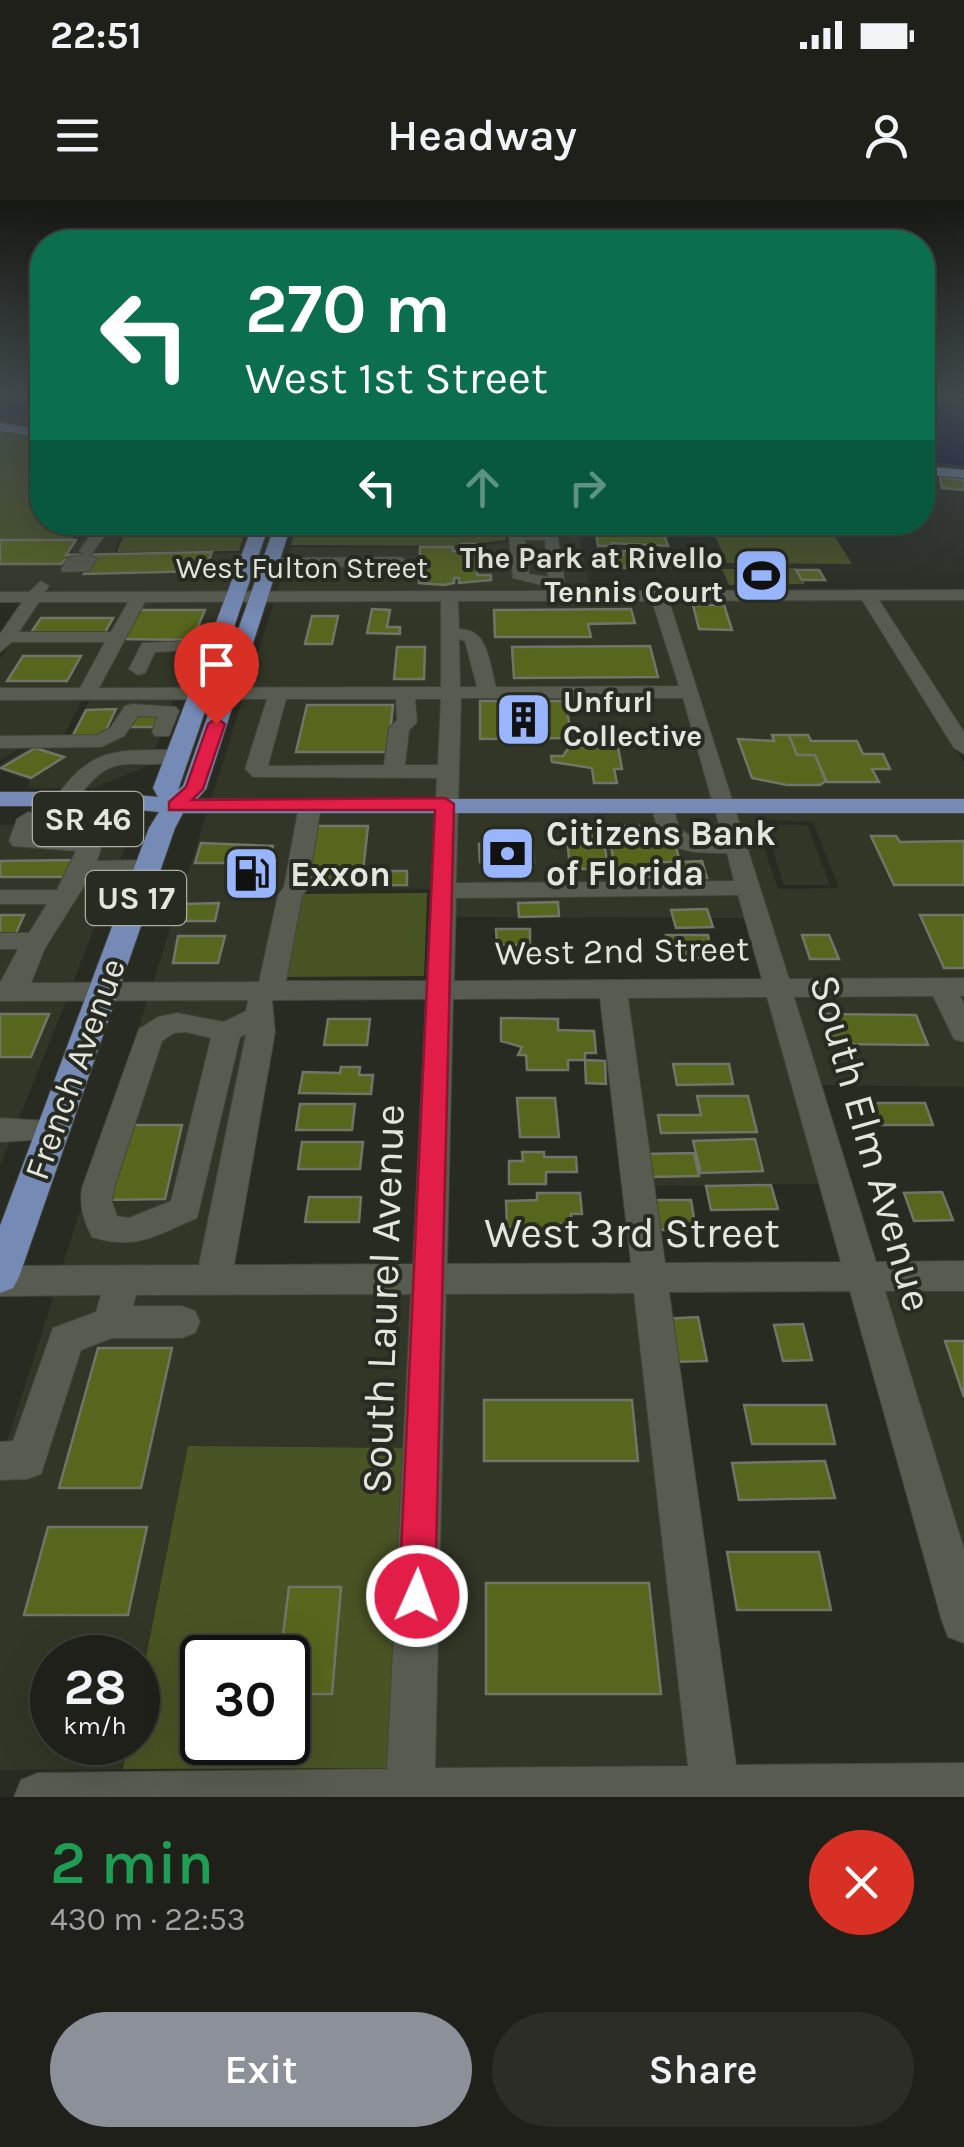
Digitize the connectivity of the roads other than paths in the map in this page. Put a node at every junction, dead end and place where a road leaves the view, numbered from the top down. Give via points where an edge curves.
1 (935, 471) edge
2 (964, 474) edge
3 (98, 535) edge
4 (257, 535) edge
5 (280, 535) edge
6 (80, 561) junction
7 (270, 563) junction
8 (104, 578) dead end
9 (867, 595) junction
10 (964, 595) edge
11 (0, 596) edge
12 (35, 596) junction
13 (140, 596) junction
14 (234, 596) junction
15 (257, 596) junction
16 (397, 596) junction
17 (449, 596) junction
18 (659, 596) junction
19 (84, 603) junction
20 (118, 610) dead end
21 (450, 634) junction
22 (118, 637) junction
23 (10, 641) edge
24 (216, 645) junction
25 (138, 669) dead end
26 (692, 692) junction
27 (0, 694) edge
28 (86, 694) junction
29 (197, 694) junction
30 (226, 694) junction
31 (278, 694) junction
32 (405, 694) junction
33 (450, 694) junction
34 (488, 694) junction
35 (151, 702) junction
36 (116, 732) junction
37 (174, 740) junction
38 (0, 742) edge
39 (964, 748) edge
40 (394, 772) junction
41 (446, 788) junction
42 (0, 799) edge
43 (66, 799) junction
44 (175, 806) junction
45 (310, 806) junction
46 (662, 806) junction
47 (723, 806) junction
48 (964, 806) edge
49 (0, 819) edge
50 (28, 819) junction
51 (736, 846) junction
52 (148, 867) junction
53 (84, 868) junction
54 (748, 888) junction
55 (444, 891) junction
56 (0, 897) edge
57 (62, 897) junction
58 (0, 941) edge
59 (36, 941) junction
60 (778, 987) junction
61 (953, 987) edge
62 (612, 989) junction
63 (6, 992) edge
64 (102, 992) junction
65 (440, 992) junction
66 (263, 1000) junction
67 (227, 1032) junction
68 (964, 1032) edge
69 (0, 1130) edge
70 (52, 1130) junction
71 (185, 1209) junction
72 (222, 1233) junction
73 (964, 1276) edge
74 (649, 1277) junction
75 (863, 1277) junction
76 (428, 1278) junction
77 (0, 1279) edge
78 (214, 1279) junction
79 (124, 1280) junction
80 (111, 1322) junction
81 (182, 1322) dead end
82 (0, 1461) edge
83 (964, 1621) edge
84 (964, 1788) edge
85 (715, 1791) junction
86 (410, 1796) edge
87 (38, 1797) edge

1 - 2 main road
3 - 6 street
4 - 14 main road
5 - 7 main road
6 - 8 street
6 - 12 street via 44,580
7 - 15 main road
7 - 16 street via 402,555
9 - 10 street, West Fulton Street
9 - 18 street, West Fulton Street
9 - 39 street
11 - 12 street, West Fulton Street
12 - 19 street, West Fulton Street
12 - 23 street
13 - 14 street, West Fulton Street via 194,587
13 - 19 street, West Fulton Street
13 - 22 street
14 - 15 street, West Fulton Street
14 - 24 main road
15 - 16 street, West Fulton Street
15 - 30 main road
16 - 17 street, West Fulton Street
17 - 18 street, West Fulton Street via 558,589
17 - 21 street, South Laurel Avenue
18 - 26 street, South Elm Avenue
19 - 20 street
19 - 23 street via 42,612
21 - 33 street, South Laurel Avenue
21 - 34 street via 474,639
22 - 23 street
22 - 28 street
24 - 25 street via 148,647
24 - 29 main road
26 - 34 street
26 - 47 street, South Elm Avenue
27 - 28 street
28 - 35 street
29 - 30 street
29 - 35 street
29 - 37 main road
30 - 31 street
30 - 44 main road via 194,789
31 - 32 street
31 - 40 street via 256,770
32 - 33 street
32 - 40 street via 407,722 399,728
33 - 34 street
33 - 41 street, South Laurel Avenue
35 - 36 street via 129,711
35 - 37 street via 170,710
36 - 37 street
36 - 38 street via 101,741
37 - 43 street via 105,758 78,776
37 - 44 main road via 165,788
40 - 41 street
41 - 45 main road
41 - 46 main road
41 - 55 street, South Laurel Avenue
42 - 43 main road, SR 46
43 - 44 main road, SR 46
44 - 45 main road
44 - 50 main road, SR 46 via 91,819
44 - 52 main road, French Avenue / US 17
45 - 66 street via 296,888
46 - 47 main road
46 - 51 street via 668,831 690,846
47 - 48 main road
47 - 51 street, South Elm Avenue
49 - 50 main road, SR 46
50 - 53 street via 20,841 84,845
51 - 54 street, South Elm Avenue
52 - 53 street
52 - 64 main road, French Avenue / US 17
53 - 57 street
54 - 55 street
54 - 60 street, South Elm Avenue
55 - 65 street, South Laurel Avenue
56 - 57 street
57 - 59 street
58 - 59 street
59 - 63 street
60 - 61 street, West 2nd Street
60 - 62 street, West 2nd Street
60 - 75 street, South Elm Avenue
61 - 68 street
62 - 65 street, West 2nd Street
62 - 74 street
63 - 64 street, West 2nd Street
64 - 66 street, West 2nd Street
64 - 70 main road, French Avenue / US 17
65 - 66 street, West 2nd Street
65 - 76 street, South Laurel Avenue
66 - 67 street
66 - 72 street
67 - 71 street
67 - 71 street via 181,1021 149,1036 98,1188 98,1218 116,1232 150,1227
69 - 70 street
70 - 77 main road, French Avenue / US 17
71 - 72 street
72 - 78 street
73 - 75 street, West 3rd Street
74 - 75 street, West 3rd Street
74 - 76 street, West 3rd Street
74 - 85 street
75 - 83 street, South Elm Avenue
76 - 78 street, West 3rd Street
76 - 86 street, South Laurel Avenue
77 - 79 street, West 3rd Street
78 - 79 street, West 3rd Street
79 - 80 street
80 - 81 street
80 - 82 street via 66,1339 27,1460
84 - 85 street
85 - 86 street
86 - 87 street

